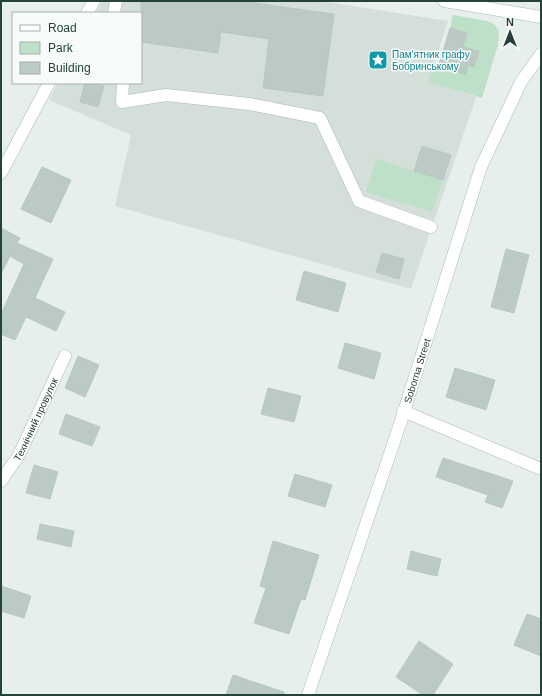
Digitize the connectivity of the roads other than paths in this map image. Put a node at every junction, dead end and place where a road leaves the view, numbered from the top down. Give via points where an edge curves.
1 (94, 1) edge
2 (116, 1) edge
3 (444, 1) edge
4 (88, 12) edge
5 (114, 12) edge
6 (541, 17) edge
7 (541, 54) edge
8 (48, 84) edge
9 (122, 84) edge
10 (1, 173) edge
11 (431, 227) dead end
12 (65, 356) dead end
13 (403, 411) junction
14 (541, 469) edge
15 (1, 481) edge
16 (308, 695) edge

1 - 4 main road
2 - 5 main road
3 - 6 main road
7 - 13 main road, Soborna Street via 521,82 481,167
8 - 10 main road
9 - 11 main road via 122,102 166,95 249,104 320,118 359,201
12 - 15 main road, Технічний провулок via 19,455
13 - 14 main road
13 - 16 main road, Soborna Street

